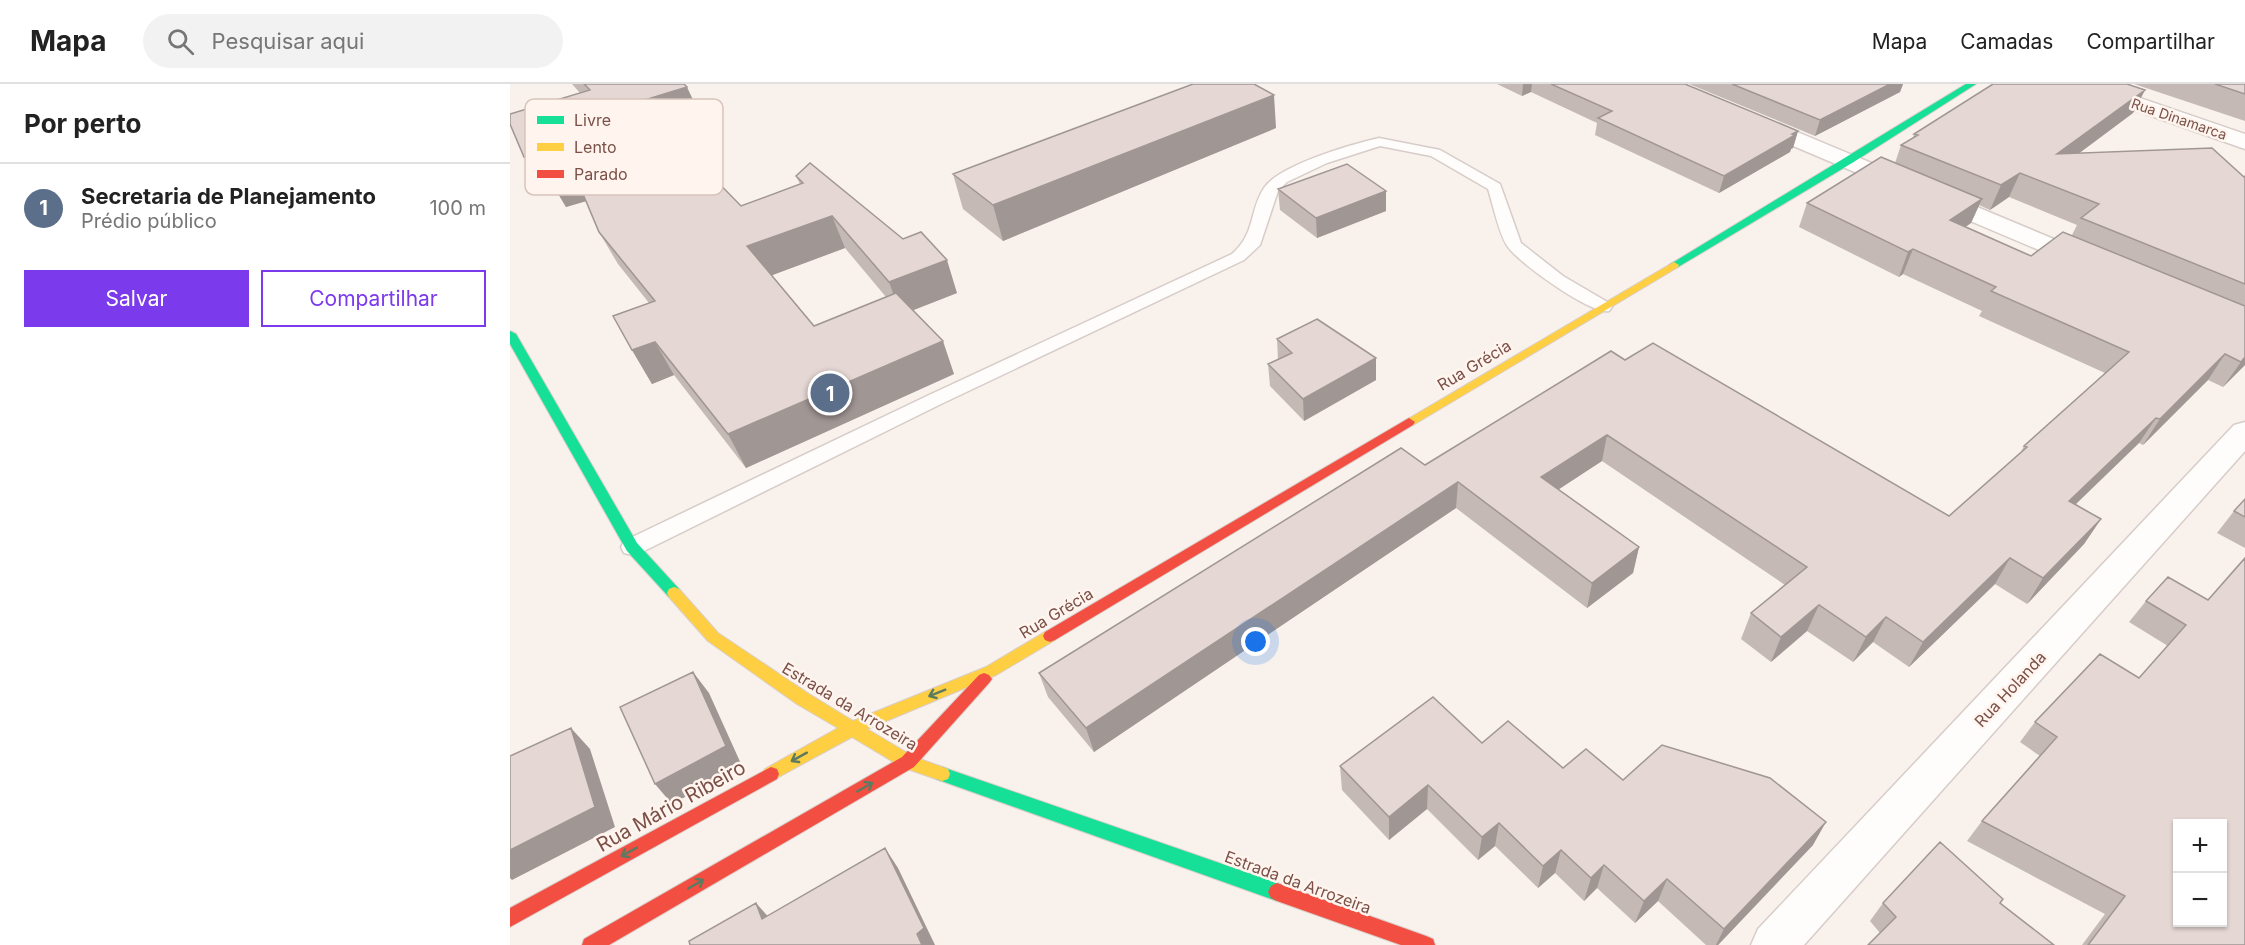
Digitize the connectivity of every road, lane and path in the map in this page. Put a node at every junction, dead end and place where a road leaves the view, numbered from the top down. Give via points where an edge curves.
1 (1972, 84) edge
2 (2079, 84) edge
3 (1730, 111) edge
4 (2245, 142) edge
5 (1849, 161) junction
6 (2113, 272) edge
7 (1603, 307) junction
8 (510, 334) edge
9 (2245, 432) edge
10 (632, 547) junction
11 (991, 671) junction
12 (850, 729) junction
13 (908, 762) junction
14 (510, 918) edge
15 (591, 945) edge
16 (1426, 945) edge
17 (1774, 945) edge

1 - 5 main road, Rua Grécia
2 - 4 street, Rua Dinamarca
3 - 5 street
5 - 6 street
5 - 7 main road, Rua Grécia
7 - 10 lane via 1557,280 1514,244 1495,187 1435,153 1379,142 1322,160 1282,179 1271,189 1252,245 1238,257
7 - 11 main road, Rua Grécia
8 - 10 main road, Estrada da Arrozeira
9 - 17 street, Rua Holanda
10 - 12 main road, Estrada da Arrozeira via 713,637
11 -> 12 main road, Rua Grécia
11 - 13 main road, Rua Grécia
12 - 13 main road, Estrada da Arrozeira
12 -> 14 main road, Rua Mário Ribeiro
15 -> 13 main road
13 - 16 main road, Estrada da Arrozeira

